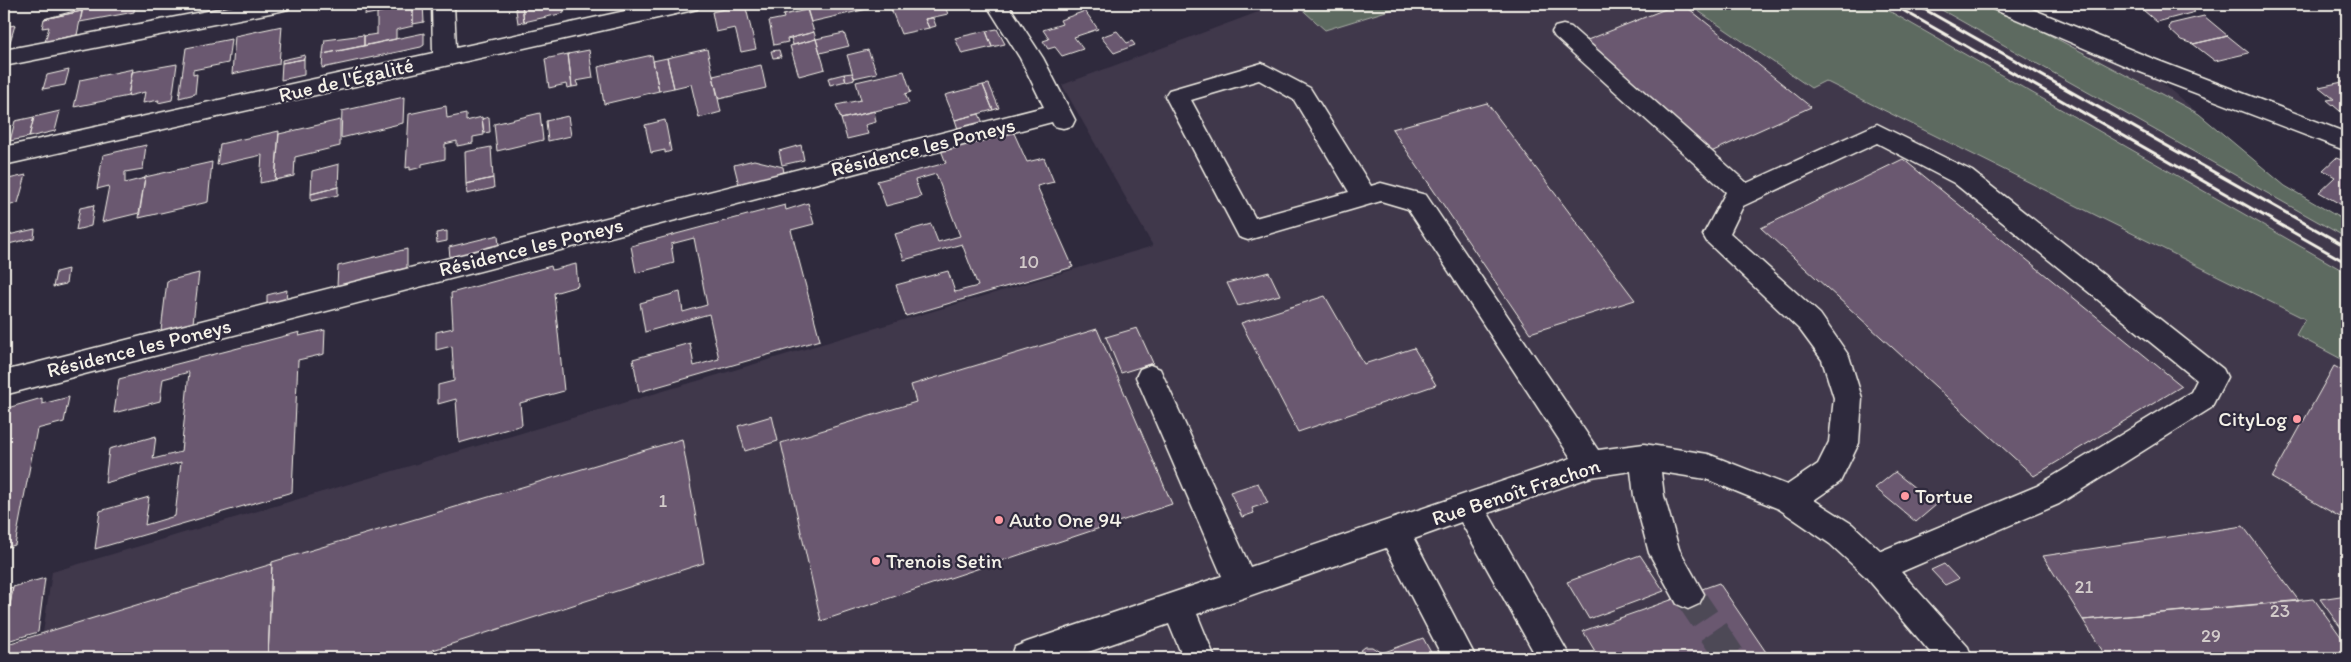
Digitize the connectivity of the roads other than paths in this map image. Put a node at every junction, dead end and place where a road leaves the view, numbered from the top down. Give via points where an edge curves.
1 (280, 4) edge
2 (443, 4) edge
3 (689, 4) edge
4 (996, 4) edge
5 (2001, 4) edge
6 (1564, 32) dead end
7 (4, 58) edge
8 (445, 58) junction
9 (2347, 142) edge
10 (4, 156) edge
11 (1745, 195) junction
12 (1364, 196) junction
13 (1150, 377) dead end
14 (4, 383) edge
15 (1644, 457) junction
16 (1591, 464) junction
17 (1790, 500) junction
18 (1468, 506) junction
19 (1394, 532) junction
20 (1876, 566) junction
21 (1242, 585) junction
22 (1688, 594) tunnel mouth
23 (1178, 607) junction
24 (1027, 658) edge
25 (1199, 658) edge
26 (1460, 658) edge
27 (1555, 658) edge
28 (1956, 658) edge

1 - 7 street
2 - 8 street
3 - 8 street, Rue de l'Égalité
4 - 14 street, Résidence les Poneys via 1061,116
5 - 9 street via 2143,64
6 - 11 street
8 - 10 street, Rue de l'Égalité
11 - 17 street via 1733,200 1716,235 1810,322 1835,356 1848,398 1844,443 1828,473
11 - 20 street via 1877,133 1963,177 2213,377 2201,400 2048,495
12 - 12 street via 1248,230 1177,96 1262,71 1302,94
12 - 16 street via 1381,192 1417,202
13 - 21 street
15 - 16 street, Rue Benoît Frachon
15 - 17 street, Rue Benoît Frachon via 1708,468
15 - 22 street via 1649,496 1665,553
16 - 18 street, Rue Benoît Frachon
17 - 20 street, Rue Benoît Frachon via 1841,534
18 - 19 street, Rue Benoît Frachon
18 - 27 street
19 - 21 street, Rue Benoît Frachon
19 - 26 street
20 - 28 street, Rue Benoît Frachon
21 - 23 street, Rue Benoît Frachon
23 - 24 street, Rue Benoît Frachon
23 - 25 street

